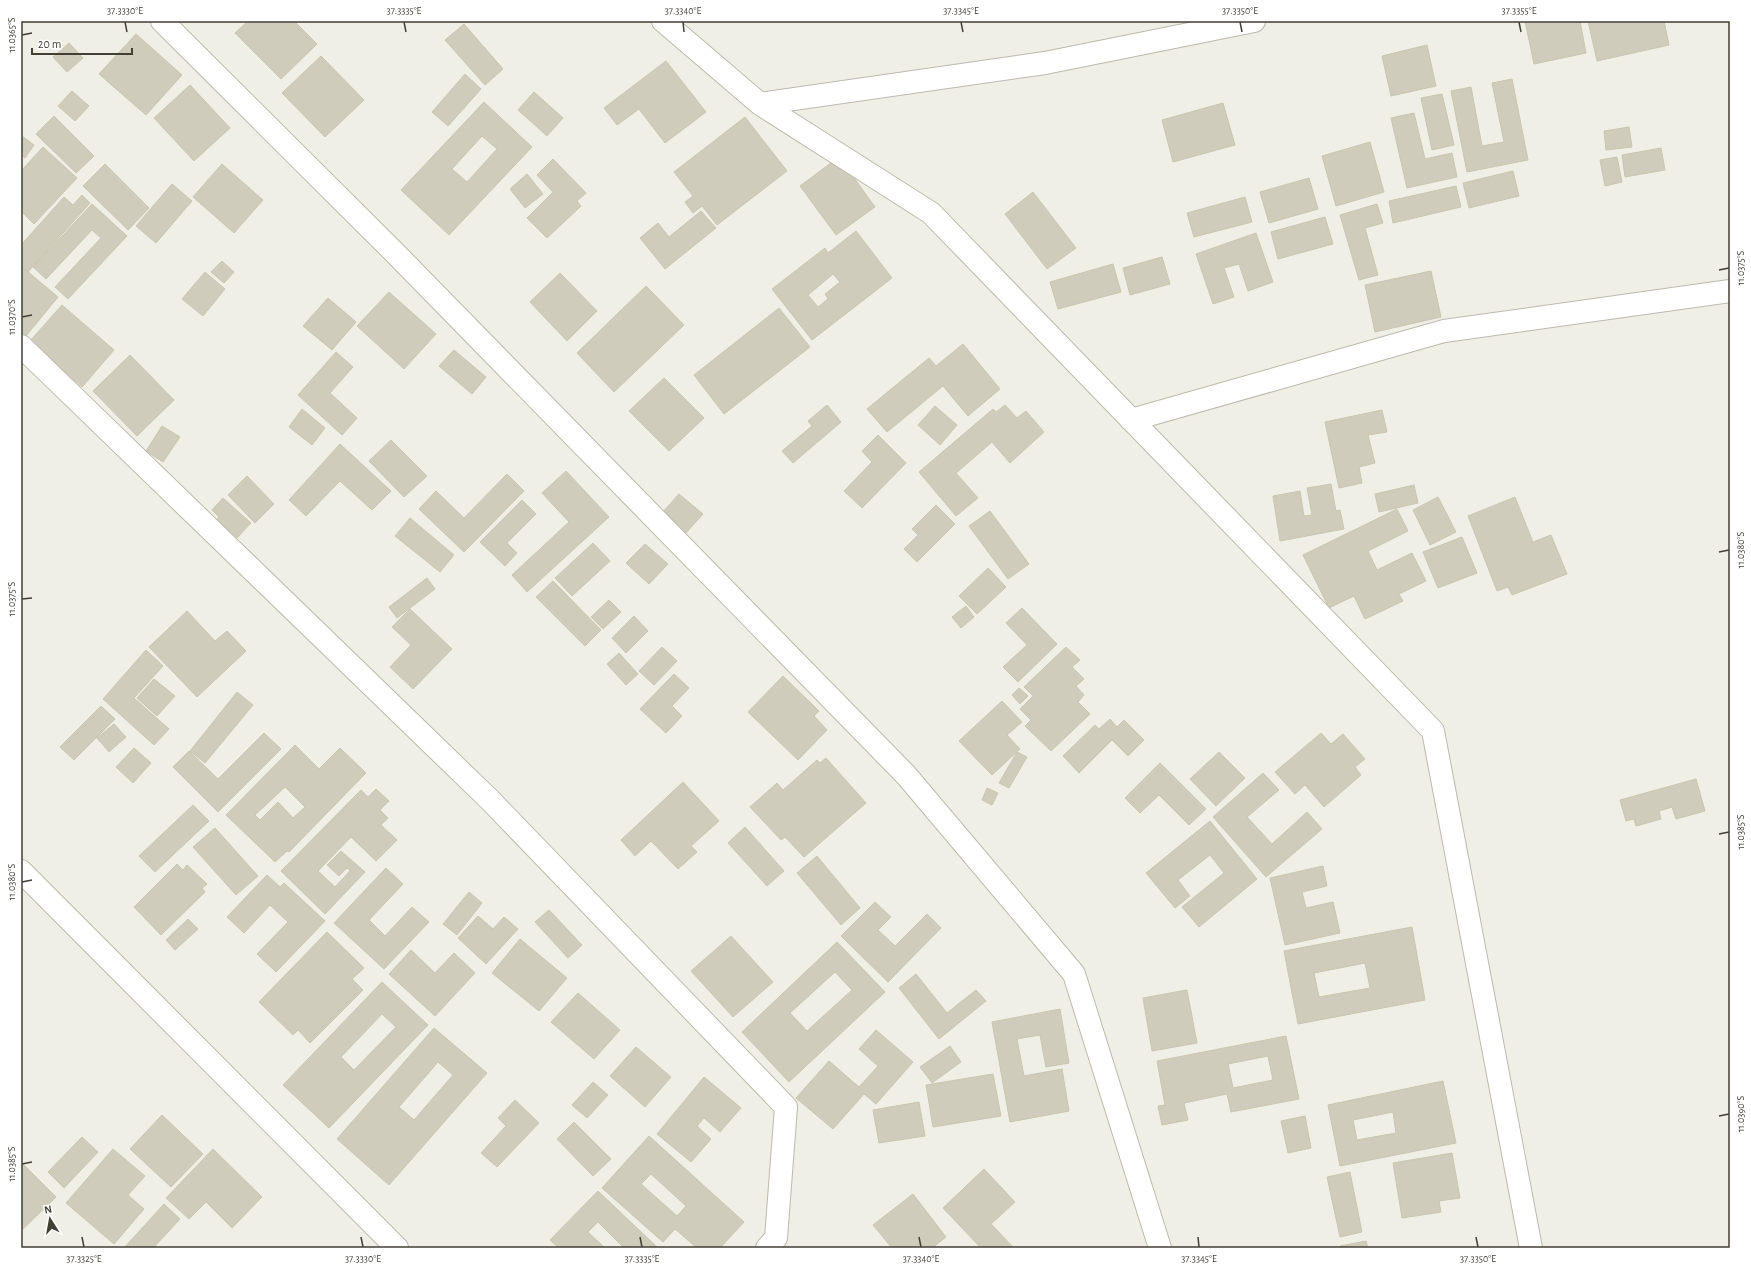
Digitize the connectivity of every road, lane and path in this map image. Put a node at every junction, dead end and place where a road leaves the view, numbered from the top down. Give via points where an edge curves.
1 (162, 21) edge
2 (663, 21) edge
3 (1254, 21) edge
4 (760, 104) junction
5 (1730, 291) edge
6 (21, 346) edge
7 (1131, 420) junction
8 (21, 871) edge
9 (397, 1248) edge
10 (767, 1248) edge
11 (1160, 1248) edge
12 (1531, 1248) edge

1 - 11 street via 400,259 906,775 1074,974
2 - 4 street
3 - 4 street via 1045,63
4 - 7 street via 931,213
5 - 7 street via 1444,332
6 - 10 street via 490,800 786,1107 776,1238
7 - 12 street via 1433,731
8 - 9 street

